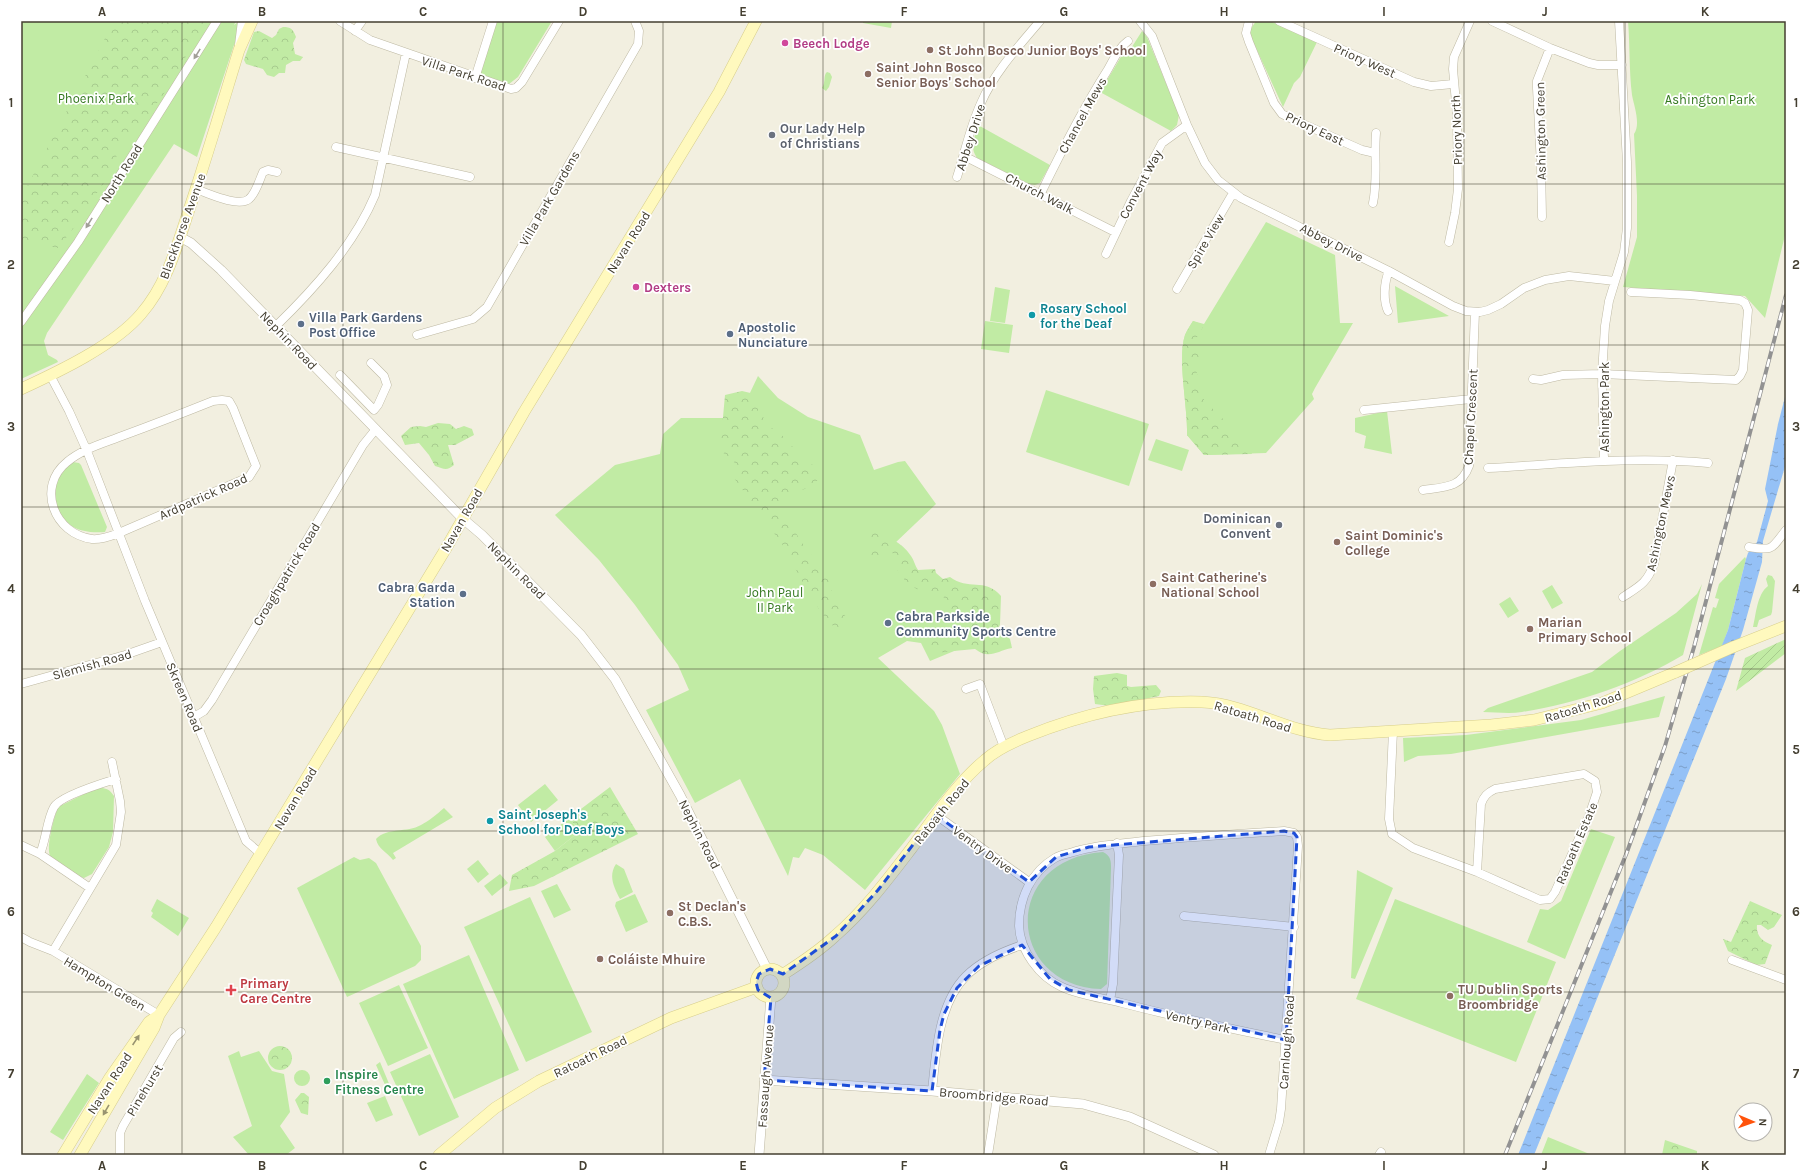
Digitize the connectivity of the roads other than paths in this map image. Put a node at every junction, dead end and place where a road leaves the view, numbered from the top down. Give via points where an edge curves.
1 (217, 21) edge
2 (249, 21) edge
3 (340, 21) edge
4 (362, 21) edge
5 (493, 21) edge
6 (559, 21) edge
7 (635, 21) edge
8 (756, 21) edge
9 (1040, 21) edge
10 (1140, 21) edge
11 (1248, 21) edge
12 (1279, 21) edge
13 (1470, 21) edge
14 (1492, 21) edge
15 (1619, 21) edge
16 (355, 31) junction
17 (1128, 41) dead end
18 (1550, 48) junction
19 (406, 53) junction
20 (1622, 65) junction
21 (475, 78) junction
22 (1453, 84) junction
23 (1187, 125) junction
24 (1376, 133) dead end
25 (336, 147) dead end
26 (1375, 153) junction
27 (964, 156) junction
28 (384, 158) junction
29 (278, 172) dead end
30 (470, 177) dead end
31 (957, 177) dead end
32 (196, 189) junction
33 (1041, 193) junction
34 (1233, 193) junction
35 (1372, 203) dead end
36 (1542, 217) dead end
37 (1115, 232) junction
38 (180, 238) junction
39 (1448, 242) dead end
40 (1106, 254) dead end
41 (1389, 271) junction
42 (1615, 281) junction
43 (1177, 289) dead end
44 (1631, 292) dead end
45 (1388, 311) dead end
46 (1474, 312) junction
47 (21, 322) edge
48 (276, 326) junction
49 (417, 335) dead end
50 (371, 363) dead end
51 (1602, 374) junction
52 (50, 375) junction
53 (1532, 379) dead end
54 (335, 387) junction
55 (21, 389) edge
56 (1472, 400) junction
57 (1364, 410) dead end
58 (376, 429) junction
59 (87, 450) junction
60 (1673, 460) junction
61 (1604, 461) junction
62 (1708, 463) dead end
63 (1488, 468) dead end
64 (1424, 490) dead end
65 (462, 518) junction
66 (1786, 530) edge
67 (119, 533) junction
68 (1749, 547) dead end
69 (1623, 597) dead end
70 (1786, 626) edge
71 (162, 642) junction
72 (21, 684) edge
73 (966, 689) dead end
74 (194, 717) junction
75 (1393, 731) junction
76 (1004, 747) junction
77 (112, 762) dead end
78 (116, 779) junction
79 (936, 815) junction
80 (1294, 833) joint
81 (1117, 843) junction
82 (21, 845) edge
83 (40, 854) junction
84 (261, 854) junction
85 (1478, 872) junction
86 (1029, 882) junction
87 (90, 888) junction
88 (1184, 916) dead end
89 (1294, 927) junction
90 (21, 937) edge
91 (1022, 945) junction
92 (53, 952) junction
93 (1732, 960) dead end
94 (768, 969) junction
95 (782, 975) junction
96 (1786, 980) edge
97 (757, 987) junction
98 (771, 997) junction
99 (1110, 1000) junction
100 (159, 1015) junction
101 (181, 1032) dead end
102 (1286, 1040) junction
103 (764, 1080) junction
104 (932, 1091) junction
105 (997, 1097) junction
106 (63, 1155) edge
107 (80, 1155) edge
108 (119, 1155) edge
109 (439, 1155) edge
110 (759, 1155) edge
111 (988, 1155) edge
112 (1214, 1155) edge
113 (1269, 1155) edge

1 -> 47 street, North Road via 78,242
2 - 32 main road, Blackhorse Avenue
3 - 16 street, Villa Park Road
4 - 16 street
5 - 21 street
6 - 21 street, Villa Park Road via 516,88 511,89
7 - 49 street, Villa Park Gardens via 639,31 638,44 487,307 473,319
8 - 65 main road, Navan Road via 719,92
9 - 27 street, Abbey Drive via 992,82 981,102
10 - 23 street, Abbey Drive via 1152,36
11 - 26 street, Priory East via 1246,33 1249,42 1279,111 1292,120 1362,150
12 - 22 street, Priory West via 1414,82 1431,86
13 - 22 street, Priory North via 1454,57
14 - 18 street
15 - 20 street, Ashington Park
16 - 19 street, Villa Park Road via 370,40
17 - 33 street, Chancel Mews via 1101,80
18 - 20 street via 1589,63
18 - 36 street, Ashington Green via 1538,77 1537,88
19 - 21 street, Villa Park Road
19 - 28 street
20 - 42 street, Ashington Park via 1627,162 1627,228 1624,252
22 - 39 street, Priory North via 1457,114 1458,189 1456,213
23 - 34 street, Abbey Drive via 1210,171
23 - 37 street, Convent Way via 1162,144
24 - 26 street
25 - 28 street
26 - 35 street via 1377,176
27 - 31 street, Abbey Drive
27 - 33 street, Church Walk
28 - 30 street
28 - 48 street via 375,195 362,220 330,267
29 - 32 street via 263,172 248,201 239,203
32 - 38 main road, Blackhorse Avenue
33 - 37 street, Church Walk
34 - 41 street, Abbey Drive
34 - 43 street, Spire View
37 - 40 street, Convent Way
38 - 48 street, Nephin Road via 188,240 204,254
38 - 52 main road, Blackhorse Avenue via 155,296 141,314 107,342
41 - 45 street via 1385,284
41 - 46 street, Abbey Drive via 1453,306
42 - 46 street, Abbey Drive via 1569,276 1545,280 1524,288 1488,310
42 - 51 street, Ashington Park via 1605,326
44 - 51 street via 1690,295 1740,300 1745,303 1748,310 1743,370 1736,380
46 - 56 street, Chapel Crescent
48 - 54 street, Nephin Road
50 - 54 street via 384,376 387,385 374,410 342,377
51 - 53 street
51 - 61 street, Ashington Park
52 - 55 main road, Blackhorse Avenue
52 - 59 street, Skreen Road
54 - 58 street, Nephin Road
56 - 57 street
56 - 64 street, Chapel Crescent via 1469,466 1466,476 1458,483
58 - 65 street, Nephin Road
58 - 74 street, Croaghpatrick Road via 363,445 212,700 204,711
59 - 67 street, Skreen Road
59 - 67 street via 66,462 56,475 51,491 52,506 58,520 70,531 82,536 93,539
59 - 67 street, Ardpatrick Road via 213,401 229,400 254,456 256,466 249,477
60 - 61 street
60 - 62 street
60 - 69 street, Ashington Mews via 1654,564 1649,578
61 - 63 street
65 - 84 main road, Navan Road
65 - 94 street, Nephin Road via 582,635 615,679 661,759
66 - 68 street via 1774,546 1766,550
67 - 71 street, Skreen Road
70 - 75 main road, Ratoath Road, bridge via 1602,703 1534,720
71 - 72 street, Slemish Road
71 - 74 street, Skreen Road
73 - 76 street via 980,684
74 - 84 street, Skreen Road via 246,841
75 - 76 main road, Ratoath Road via 1353,735 1315,734 1223,705 1187,702 1133,707 1086,716 1042,730
75 - 85 street, Ratoath Estate via 1389,819 1392,834 1413,848
76 - 79 main road, Ratoath Road via 985,759
77 - 78 street, Hampton Green
78 - 83 street via 65,798 54,805
78 - 87 street, Hampton Green via 121,812 116,845
79 - 86 street, Ventry Drive
79 - 95 main road, Ratoath Road via 854,918 819,950
80 - 81 street, Ventry Park via 1284,831
80 - 89 street, Carnlough Road via 1298,846
81 - 86 street, Ventry Park via 1089,847 1056,857
81 - 99 street via 1119,855 1113,984
82 - 83 street
83 - 87 street
84 - 100 main road, Navan Road
85 - 85 street, Ratoath Estate via 1540,900 1550,899 1556,892 1589,816 1597,792 1595,781 1584,774 1488,792 1481,804
86 - 91 street, Ventry Park via 1019,914
87 - 92 street, Hampton Green
88 - 89 street
89 - 102 street, Carnlough Road
90 - 92 street
91 - 99 street, Ventry Park via 1035,964 1061,986
91 - 104 street via 1009,949 979,966 966,976 957,988 944,1014 940,1030
92 - 100 street, Hampton Green
93 - 96 street
94 - 95 main road via 777,970
94 - 97 main road via 757,978
95 - 98 main road via 783,989
97 - 98 main road via 762,994
97 - 109 main road, Ratoath Road via 670,1018 539,1081 495,1108
98 - 103 street, Fassaugh Avenue
99 - 102 street, Ventry Park
106 -> 100 main road, Navan Road via 149,1022
100 -> 107 main road, Navan Road via 154,1028
101 - 108 street, Pinehurst via 174,1038 123,1126 120,1133
102 - 113 street, Carnlough Road via 1279,1122
103 - 104 street, Broombridge Road
103 - 110 street, Fassaugh Avenue
104 - 105 street, Broombridge Road
105 - 111 street
105 - 112 street, Broombridge Road via 1075,1103 1103,1109 1130,1117

